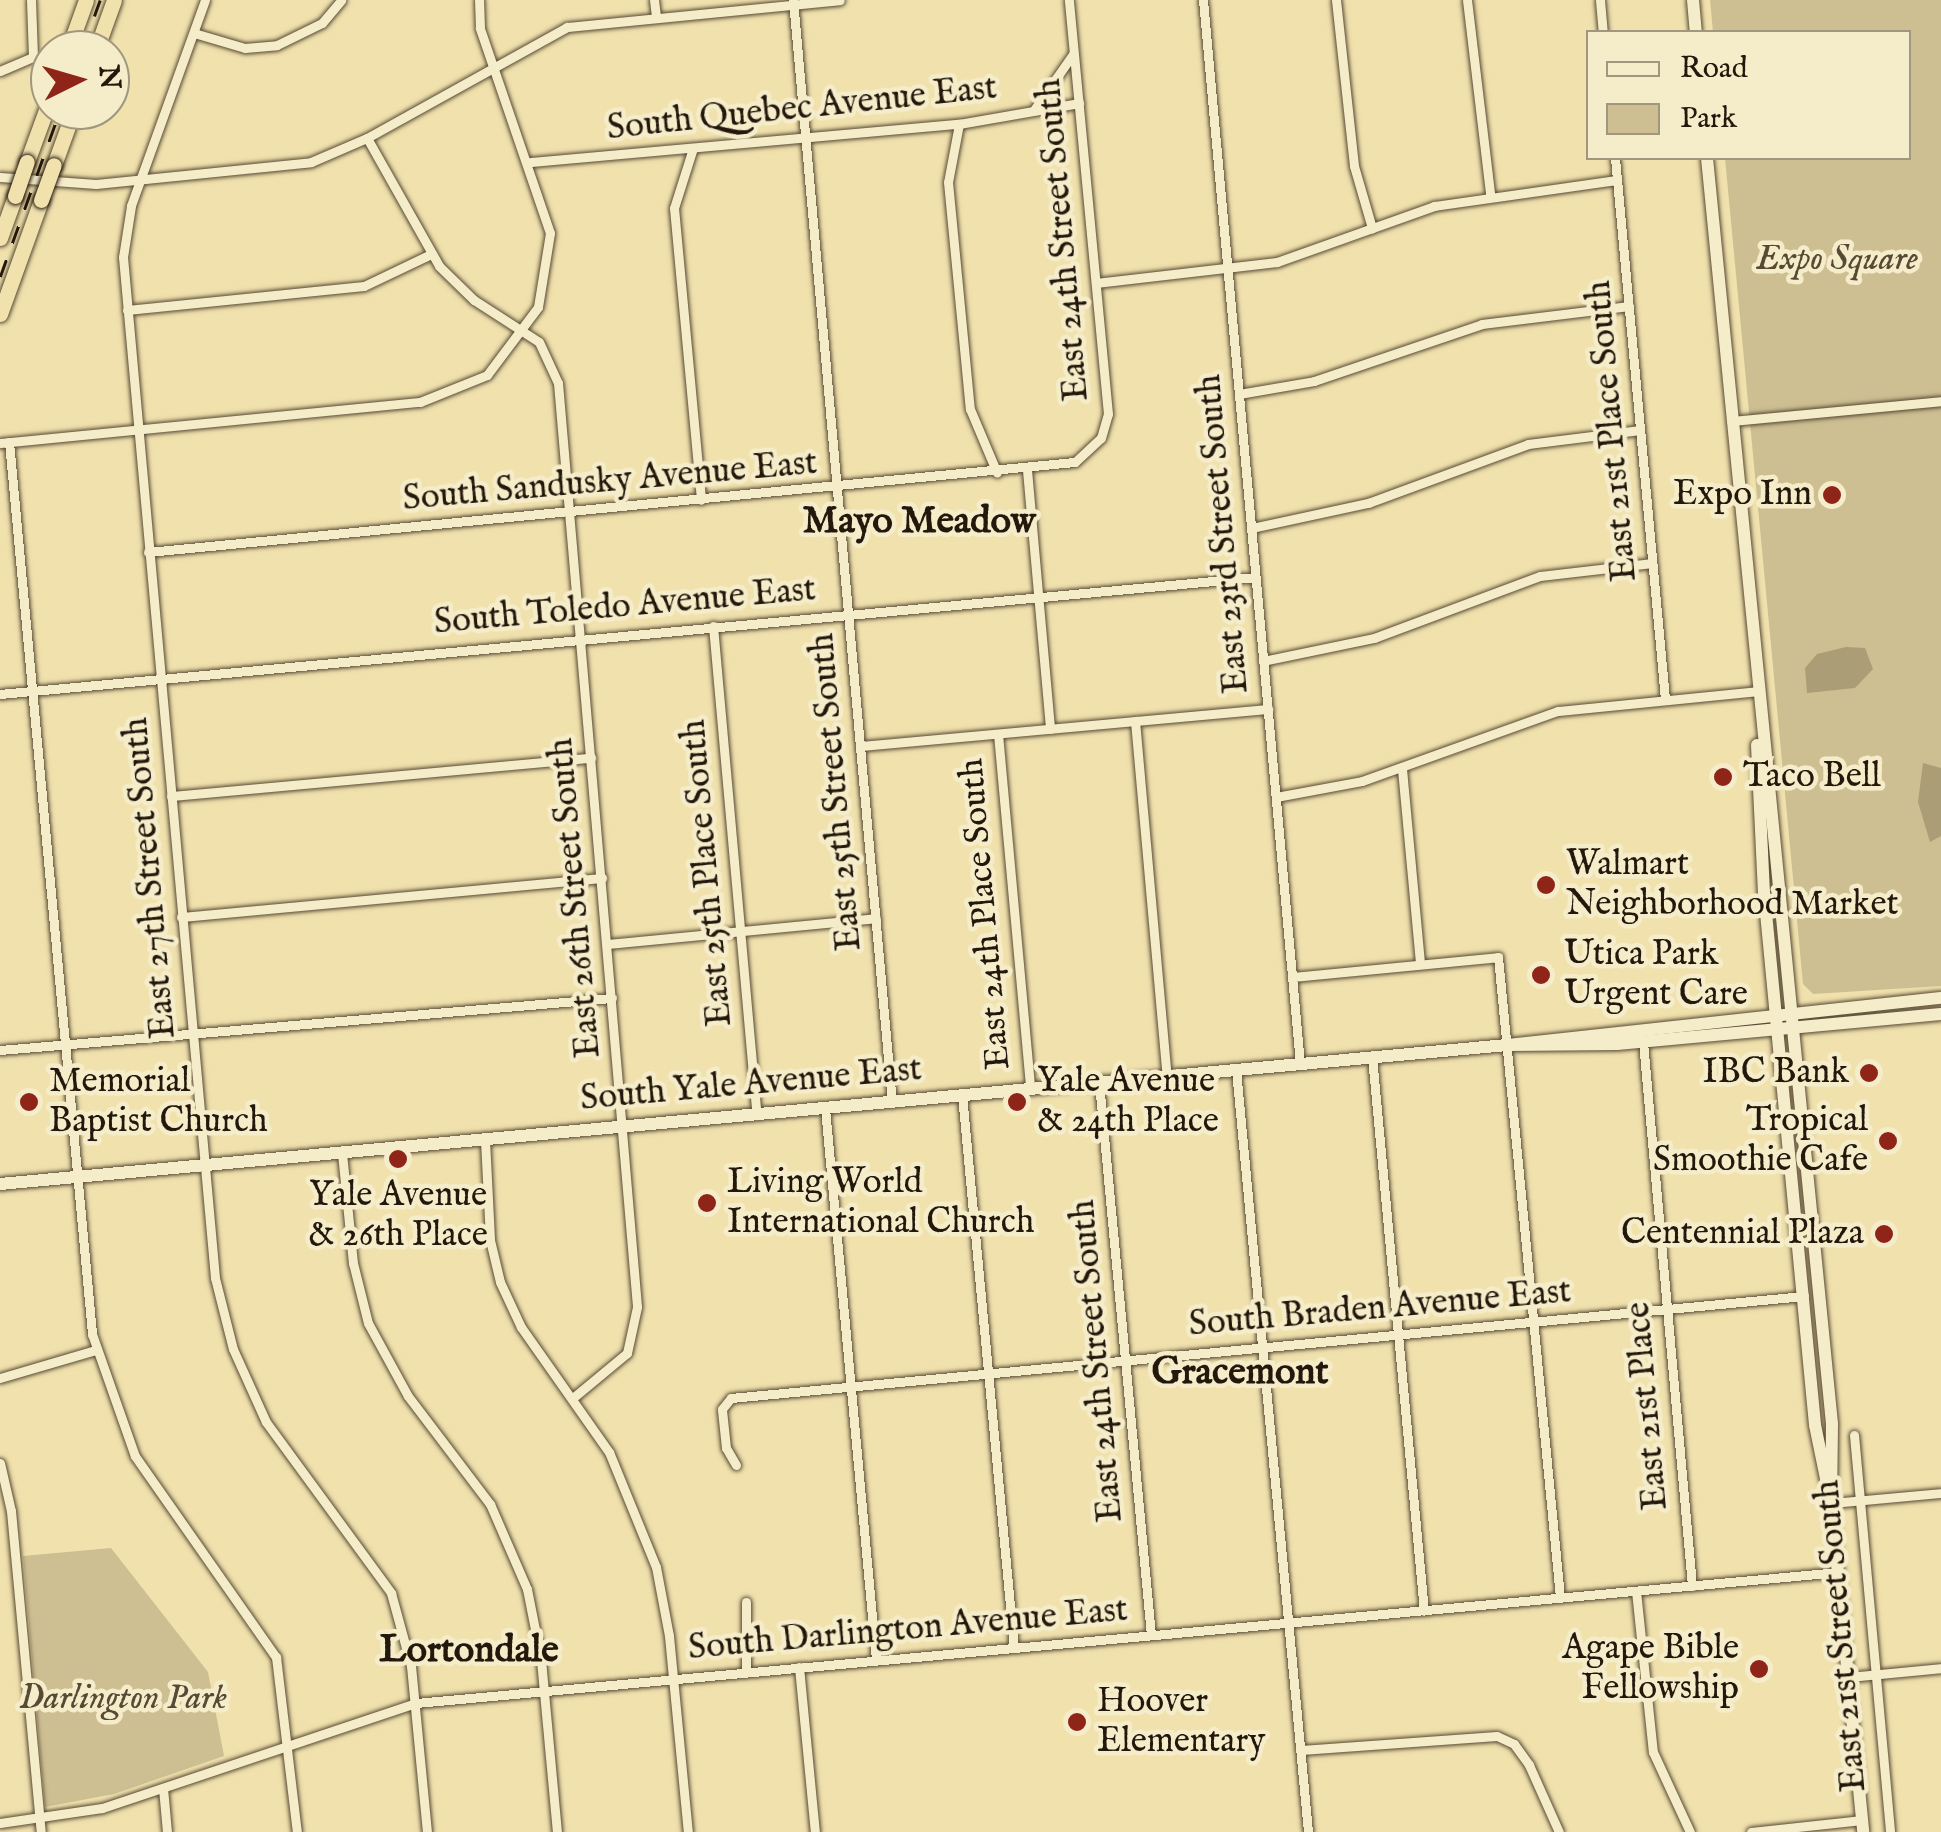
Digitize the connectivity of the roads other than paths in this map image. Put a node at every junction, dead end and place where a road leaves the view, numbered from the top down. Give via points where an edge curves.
1 (31, 0) edge
2 (86, 0) edge
3 (114, 0) edge
4 (205, 0) edge
5 (341, 0) edge
6 (479, 0) edge
7 (654, 0) edge
8 (840, 0) edge
9 (1069, 0) edge
10 (1202, 0) edge
11 (1336, 0) edge
12 (1467, 0) edge
13 (1600, 0) edge
14 (1693, 0) edge
15 (793, 2) edge
16 (656, 17) junction
17 (75, 30) edge
18 (103, 30) edge
19 (1603, 30) edge
20 (1696, 30) edge
21 (194, 32) junction
22 (1074, 50) junction
23 (493, 64) junction
24 (0, 71) edge
25 (1079, 103) junction
26 (1032, 112) junction
27 (959, 124) junction
28 (39, 130) edge
29 (67, 130) edge
30 (367, 138) junction
31 (806, 138) junction
32 (693, 148) junction
33 (1615, 160) edge
34 (1707, 160) edge
35 (530, 162) junction
36 (0, 177) edge
37 (139, 180) junction
38 (1617, 180) junction
39 (1490, 194) junction
40 (1372, 228) junction
41 (0, 238) edge
42 (431, 254) junction
43 (1227, 269) junction
44 (1096, 283) junction
45 (1628, 306) junction
46 (128, 310) junction
47 (0, 314) edge
48 (525, 333) junction
49 (1239, 394) junction
50 (1941, 401) edge
51 (1731, 421) junction
52 (138, 430) junction
53 (1640, 430) junction
54 (4, 442) edge
55 (1075, 462) joint
56 (1027, 470) junction
57 (997, 472) junction
58 (838, 488) junction
59 (701, 500) junction
60 (569, 512) junction
61 (1252, 528) junction
62 (148, 552) junction
63 (1652, 563) junction
64 (1256, 577) junction
65 (1038, 597) junction
66 (848, 614) junction
67 (713, 626) junction
68 (580, 638) junction
69 (1263, 661) junction
70 (160, 678) junction
71 (1757, 690) junction
72 (31, 692) junction
73 (0, 694) edge
74 (1665, 699) junction
75 (1268, 709) junction
76 (1135, 721) junction
77 (1050, 729) junction
78 (998, 734) junction
79 (860, 746) junction
80 (591, 758) junction
81 (1402, 769) junction
82 (171, 796) junction
83 (1276, 797) junction
84 (602, 878) junction
85 (181, 916) junction
86 (876, 918) junction
87 (741, 931) junction
88 (607, 944) junction
89 (1420, 964) junction
90 (1292, 976) junction
91 (612, 998) junction
92 (1941, 998) edge
93 (1792, 1011) junction
94 (1776, 1012) junction
95 (1941, 1014) edge
96 (1794, 1027) junction
97 (1778, 1028) junction
98 (192, 1035) junction
99 (1643, 1042) junction
100 (62, 1044) junction
101 (1507, 1045) junction
102 (0, 1050) edge
103 (1372, 1057) junction
104 (1300, 1064) junction
105 (1236, 1070) junction
106 (1167, 1077) junction
107 (1099, 1082) junction
108 (1030, 1089) junction
109 (962, 1095) junction
110 (892, 1102) junction
111 (825, 1108) junction
112 (757, 1115) junction
113 (622, 1127) junction
114 (485, 1140) junction
115 (342, 1152) junction
116 (204, 1166) junction
117 (73, 1178) junction
118 (0, 1184) edge
119 (1818, 1286) junction
120 (1804, 1296) junction
121 (1667, 1310) junction
122 (1532, 1322) junction
123 (1397, 1335) junction
124 (1262, 1347) junction
125 (96, 1350) junction
126 (1126, 1360) junction
127 (988, 1372) junction
128 (0, 1378) edge
129 (850, 1385) junction
130 (574, 1397) junction
131 (1832, 1424) junction
132 (1816, 1425) junction
133 (1854, 1435) dead end
134 (0, 1463) edge
135 (736, 1466) dead end
136 (1941, 1493) edge
137 (1860, 1500) junction
138 (1831, 1502) junction
139 (1838, 1572) junction
140 (1692, 1586) junction
141 (1636, 1591) junction
142 (1560, 1598) junction
143 (746, 1602) dead end
144 (1424, 1611) junction
145 (1289, 1622) junction
146 (1151, 1635) junction
147 (1014, 1648) junction
148 (876, 1660) junction
149 (799, 1667) junction
150 (1941, 1668) edge
151 (746, 1672) junction
152 (1876, 1674) junction
153 (1848, 1677) junction
154 (674, 1679) junction
155 (544, 1691) junction
156 (416, 1704) junction
157 (288, 1742) junction
158 (1301, 1750) junction
159 (162, 1788) junction
160 (40, 1819) junction
161 (0, 1823) edge
162 (1862, 1826) edge
163 (1814, 1828) edge
164 (41, 1832) edge
165 (166, 1832) edge
166 (297, 1832) edge
167 (428, 1832) edge
168 (557, 1832) edge
169 (688, 1832) edge
170 (815, 1832) edge
171 (1308, 1832) edge
172 (1560, 1832) edge
173 (1690, 1832) edge
174 (1751, 1832) edge
175 (1890, 1832) edge

1 - 24 street via 32,58
2 - 17 highway
3 - 18 highway
4 - 21 street, East 27th Street South
5 - 21 street via 322,24 277,45 245,48
6 - 23 street
7 - 16 street
8 - 15 street
9 - 22 street, East 24th Street South
10 - 43 street, East 23rd Street South
11 - 40 street via 1354,166
12 - 39 street
13 - 19 street
14 - 20 main road
15 - 16 street
15 - 31 street, East 25th Street South
16 - 23 street via 566,27
21 - 37 street, East 27th Street South
22 - 25 street, East 24th Street South
22 - 26 street
23 - 30 street
23 - 35 street
25 - 26 street, South Quebec Avenue East
25 - 44 street, East 24th Street South
26 - 27 street, South Quebec Avenue East
27 - 31 street, South Quebec Avenue East
27 - 57 street via 948,168 970,408
28 - 41 highway, bridge
29 - 47 highway, bridge
30 - 37 street via 301,164
30 - 42 street, East 26th Street South
31 - 32 street, South Quebec Avenue East
31 - 58 street, East 25th Street South
32 - 35 street, South Quebec Avenue East
32 - 59 street via 674,208
33 - 38 street, East 21st Place South
34 - 51 main road, East 21st Street South
35 - 48 street via 550,250 544,290
36 - 37 street via 72,185
37 - 46 street, East 27th Street South via 125,224
38 - 39 street
38 - 45 street, East 21st Place South
39 - 40 street
40 - 43 street via 1277,262
42 - 46 street via 364,286
42 - 48 street, East 26th Street South via 460,289
43 - 44 street
43 - 49 street, East 23rd Street South
44 - 55 street, East 24th Street South via 1108,414 1101,438
45 - 49 street via 1482,324 1342,373
45 - 53 street, East 21st Place South
46 - 52 street, East 27th Street South
48 - 52 street via 487,375 420,402
48 - 60 street, East 26th Street South via 555,369
49 - 61 street, East 23rd Street South
50 - 51 street
51 - 71 main road, East 21st Street South
52 - 54 street
52 - 62 street, East 27th Street South
53 - 61 street via 1528,444 1368,503
53 - 63 street, East 21st Place South
54 - 72 street
55 - 56 street, South Sandusky Avenue East
56 - 57 street, South Sandusky Avenue East
56 - 65 street
57 - 58 street, South Sandusky Avenue East
58 - 59 street, South Sandusky Avenue East
58 - 66 street, East 25th Street South
59 - 60 street, South Sandusky Avenue East
60 - 62 street, South Sandusky Avenue East
60 - 68 street, East 26th Street South
61 - 64 street, East 23rd Street South
62 - 70 street, East 27th Street South
63 - 69 street via 1540,576 1350,646
63 - 74 street, East 21st Place South
64 - 65 street, South Toledo Avenue East
64 - 69 street, East 23rd Street South
65 - 66 street, South Toledo Avenue East
65 - 77 street
66 - 67 street, South Toledo Avenue East
66 - 79 street, East 25th Street South
67 - 68 street, South Toledo Avenue East
67 - 87 street, East 25th Place South
68 - 70 street, South Toledo Avenue East
68 - 80 street, East 26th Street South
69 - 75 street, East 23rd Street South
70 - 72 street, South Toledo Avenue East
70 - 82 street, East 27th Street South
71 - 74 street
71 - 93 main road, East 21st Street South
71 - 94 main road, East 21st Street South via 1758,817
72 - 73 street, South Toledo Avenue East
72 - 100 street
74 - 81 street via 1528,718
75 - 76 street
75 - 83 street, East 23rd Street South
76 - 77 street
76 - 106 street
77 - 78 street
78 - 79 street
78 - 108 street, East 24th Place South
79 - 86 street, East 25th Street South
80 - 82 street
80 - 84 street, East 26th Street South
81 - 83 street
81 - 89 street
82 - 85 street, East 27th Street South
83 - 90 street, East 23rd Street South
84 - 85 street
84 - 88 street, East 26th Street South
85 - 98 street, East 27th Street South
86 - 87 street
86 - 110 street, East 25th Street South
87 - 88 street
87 - 112 street, East 25th Place South
88 - 91 street, East 26th Street South
89 - 90 street
89 - 101 street via 1498,957
90 - 104 street, East 23rd Street South
91 - 98 street
91 - 113 street, East 26th Street South
92 - 93 main road, South Yale Avenue East
93 - 94 main road, South Yale Avenue East
93 - 96 main road, East 21st Street South
94 - 97 main road, East 21st Street South
94 - 101 main road, South Yale Avenue East
95 - 96 main road, South Yale Avenue East
96 - 97 main road, South Yale Avenue East
96 - 119 main road, East 21st Street South
97 - 99 main road, South Yale Avenue East
97 - 120 main road, East 21st Street South
98 - 100 street
98 - 116 street, East 27th Street South
99 - 101 main road, South Yale Avenue East
99 - 121 street, East 21st Place
100 - 102 street
100 - 117 street
101 - 103 main road, South Yale Avenue East
101 - 122 street
103 - 104 main road, South Yale Avenue East
103 - 123 street
104 - 105 main road, South Yale Avenue East
105 - 106 main road, South Yale Avenue East
105 - 124 street
106 - 107 main road, South Yale Avenue East
107 - 108 main road, South Yale Avenue East
107 - 126 street, East 24th Street South
108 - 109 main road, South Yale Avenue East
109 - 110 main road, South Yale Avenue East
109 - 127 street
110 - 111 main road, South Yale Avenue East
111 - 112 main road, South Yale Avenue East
111 - 129 street
112 - 113 main road, South Yale Avenue East
113 - 114 main road, South Yale Avenue East
113 - 130 street, East 26th Street South via 634,1340 619,1364
114 - 115 main road, South Yale Avenue East
114 - 130 street via 490,1240 500,1282 520,1327
115 - 116 main road, South Yale Avenue East
115 - 155 street via 353,1264 368,1323 399,1383 504,1530 532,1606
116 - 117 main road, South Yale Avenue East
116 - 156 street, East 27th Street South via 216,1288 242,1374 282,1446 380,1573 406,1639
117 - 118 main road, South Yale Avenue East
117 - 125 street
119 - 120 main road
119 - 131 main road, East 21st Street South
120 - 121 street, South Braden Avenue East
120 - 132 main road, East 21st Street South
121 - 122 street, South Braden Avenue East
121 - 140 street, East 21st Place
122 - 123 street, South Braden Avenue East
122 - 142 street
123 - 124 street, South Braden Avenue East
123 - 144 street
124 - 126 street, South Braden Avenue East
124 - 145 street
125 - 128 street
125 - 157 street via 116,1414 152,1487 276,1657
126 - 127 street, South Braden Avenue East
126 - 146 street, East 24th Street South
127 - 129 street, South Braden Avenue East
127 - 147 street
129 - 135 street, South Braden Avenue East via 723,1402 726,1448
129 - 148 street
130 - 154 street via 639,1516 662,1590
131 - 132 main road
131 - 138 main road, East 21st Street South
132 - 138 main road, East 21st Street South
133 - 137 street, East 21st Street South
134 - 160 street
136 - 137 street
137 - 138 street
137 - 152 street, East 21st Street South
138 - 139 main road, East 21st Street South
139 - 140 street, South Darlington Avenue East
139 - 153 main road, East 21st Street South
140 - 141 street, South Darlington Avenue East
141 - 142 street, South Darlington Avenue East
141 - 173 street via 1654,1752
142 - 144 street, South Darlington Avenue East
143 - 151 street
144 - 145 street, South Darlington Avenue East
145 - 146 street, South Darlington Avenue East
145 - 158 street
146 - 147 street, South Darlington Avenue East
147 - 148 street, South Darlington Avenue East
148 - 149 street, South Darlington Avenue East
149 - 151 street, South Darlington Avenue East
149 - 170 street
150 - 152 street
151 - 154 street, South Darlington Avenue East
152 - 153 street
152 - 175 street, East 21st Street South
153 - 162 main road, East 21st Street South
154 - 155 street, South Darlington Avenue East
154 - 169 street
155 - 156 street, South Darlington Avenue East
155 - 168 street
156 - 157 street, South Darlington Avenue East
156 - 167 street, East 27th Street South
157 - 159 street, South Darlington Avenue East
157 - 166 street
158 - 171 street
158 - 172 street via 1478,1732 1514,1744
159 - 160 street, South Darlington Avenue East
159 - 165 street
160 - 161 street, South Darlington Avenue East
160 - 164 street
162 - 163 street
163 - 174 street

